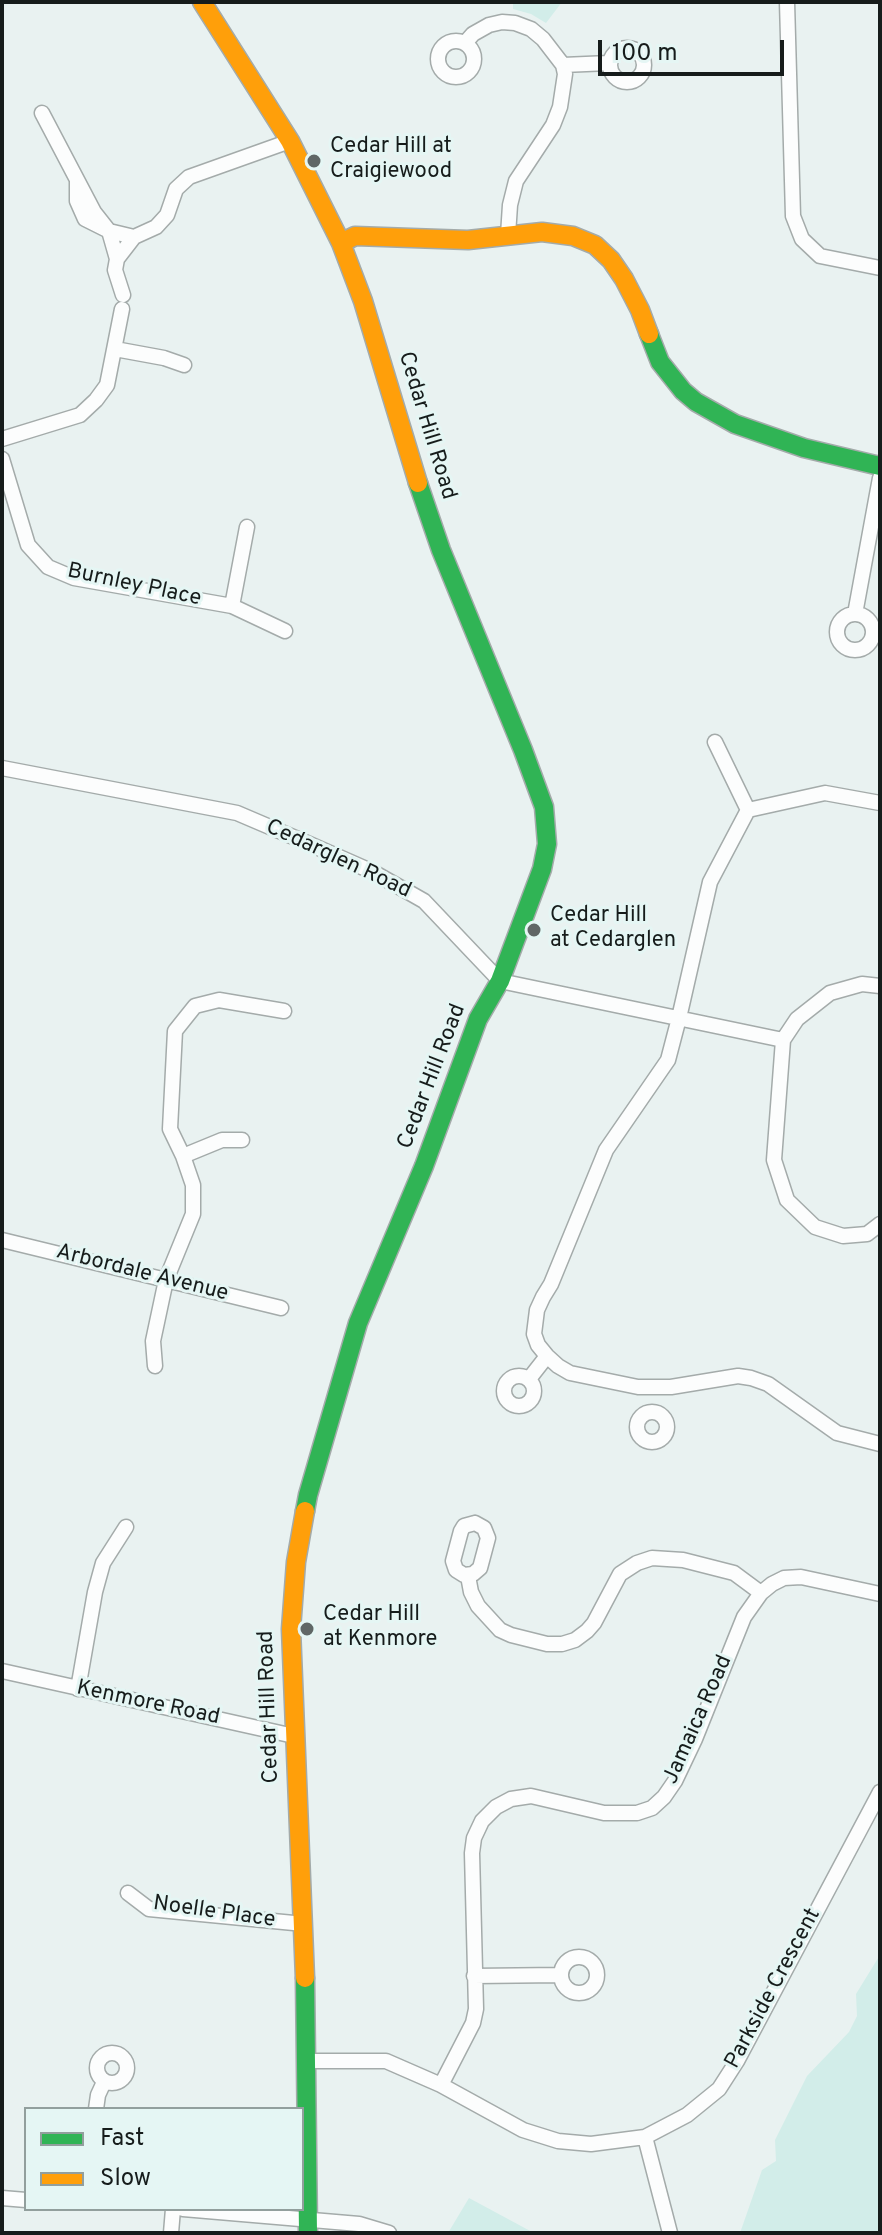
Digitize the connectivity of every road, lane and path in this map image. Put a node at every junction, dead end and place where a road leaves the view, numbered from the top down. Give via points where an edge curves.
1 (202, 2) edge
2 (787, 2) edge
3 (465, 43) dead end
4 (609, 63) dead end
5 (563, 65) junction
6 (42, 113) dead end
7 (290, 141) junction
8 (109, 231) junction
9 (508, 235) junction
10 (134, 237) junction
11 (341, 243) junction
12 (117, 259) junction
13 (880, 268) edge
14 (115, 349) junction
15 (184, 365) dead end
16 (2, 439) edge
17 (2, 459) edge
18 (880, 466) edge
19 (880, 478) edge
20 (247, 527) dead end
21 (232, 606) junction
22 (855, 614) dead end
23 (285, 631) dead end
24 (715, 742) dead end
25 (2, 768) edge
26 (880, 803) edge
27 (748, 810) junction
28 (500, 981) junction
29 (880, 986) edge
30 (284, 1011) dead end
31 (679, 1018) junction
32 (783, 1040) junction
33 (242, 1140) dead end
34 (183, 1156) junction
35 (880, 1224) edge
36 (2, 1240) edge
37 (166, 1280) junction
38 (281, 1308) dead end
39 (547, 1356) junction
40 (155, 1366) dead end
41 (529, 1379) dead end
42 (653, 1387) junction
43 (654, 1412) dead end
44 (880, 1444) edge
45 (126, 1527) dead end
46 (468, 1576) dead end
47 (761, 1593) junction
48 (880, 1594) edge
49 (2, 1671) edge
50 (78, 1689) junction
51 (294, 1736) junction
52 (880, 1792) edge
53 (128, 1893) dead end
54 (304, 1924) junction
55 (560, 1975) dead end
56 (474, 1976) junction
57 (306, 2061) junction
58 (104, 2082) dead end
59 (441, 2085) junction
60 (96, 2107) edge
61 (645, 2137) junction
62 (2, 2198) edge
63 (24, 2200) edge
64 (173, 2211) edge
65 (197, 2211) edge
66 (308, 2227) edge
67 (171, 2233) edge
68 (389, 2233) edge
69 (670, 2233) edge

1 - 7 street, Cedar Hill Road
2 - 13 street via 793,216 802,239 820,256
3 - 5 street via 489,25 515,23 543,39
4 - 5 street
5 - 9 street via 560,107 516,181
6 - 8 street
7 - 10 street via 189,177 176,189 167,215
7 - 11 street, Cedar Hill Road
8 - 10 street
8 - 12 street
9 - 11 street via 468,240 355,236
9 - 18 street via 542,232 595,245 611,260 640,310 660,362 696,402 749,429
10 - 12 street
11 - 28 street, Cedar Hill Road via 441,550 544,807 542,869
12 - 14 street via 123,302
14 - 15 street
14 - 16 street via 107,385 80,415
17 - 21 street, Burnley Place via 28,545 48,567 74,578
19 - 22 street
20 - 21 street
21 - 23 street, Burnley Place
24 - 27 street
25 - 28 street, Cedarglen Road via 237,813 305,842 424,901
26 - 27 street via 825,793
27 - 31 street via 710,882
28 - 31 street
28 - 51 street, Cedar Hill Road via 478,1019 358,1323 308,1495 291,1629
29 - 32 street via 862,984 830,993 797,1019
30 - 34 street via 219,1000 195,1006 175,1031 170,1129
31 - 32 street
31 - 39 street via 668,1060 606,1150 537,1310 534,1334
32 - 35 street via 774,1160 787,1200 815,1227 843,1236 867,1234
33 - 34 street via 222,1140
34 - 37 street via 193,1185 193,1214
36 - 37 street, Arbordale Avenue
37 - 38 street, Arbordale Avenue
37 - 40 street via 153,1341
39 - 41 street
39 - 42 street via 570,1373
42 - 43 street
42 - 44 street via 751,1378 768,1384 837,1433
45 - 50 street via 103,1563
46 - 47 street via 478,1606 500,1630 547,1644 575,1640 587,1631 620,1574 652,1558 734,1573
47 - 48 street via 784,1578 801,1577
47 - 56 street, Jamaica Road via 744,1617 675,1781 652,1808 604,1813 531,1796 511,1799 482,1821 472,1853
49 - 50 street, Kenmore Road
50 - 51 street, Kenmore Road
51 - 54 street, Cedar Hill Road
52 - 61 street, Parkside Crescent via 719,2089 687,2115
53 - 54 street, Noelle Place via 149,1909
54 - 57 street, Cedar Hill Road
55 - 56 street
56 - 59 street, Jamaica Road via 473,2023
57 - 59 street, Parkside Crescent via 386,2061
57 - 66 street, Cedar Hill Road
58 - 60 street
59 - 61 street, Parkside Crescent via 523,2130 558,2141 591,2144
61 - 69 street
62 - 63 street
64 - 67 street
65 - 66 street
66 - 68 street via 359,2224

